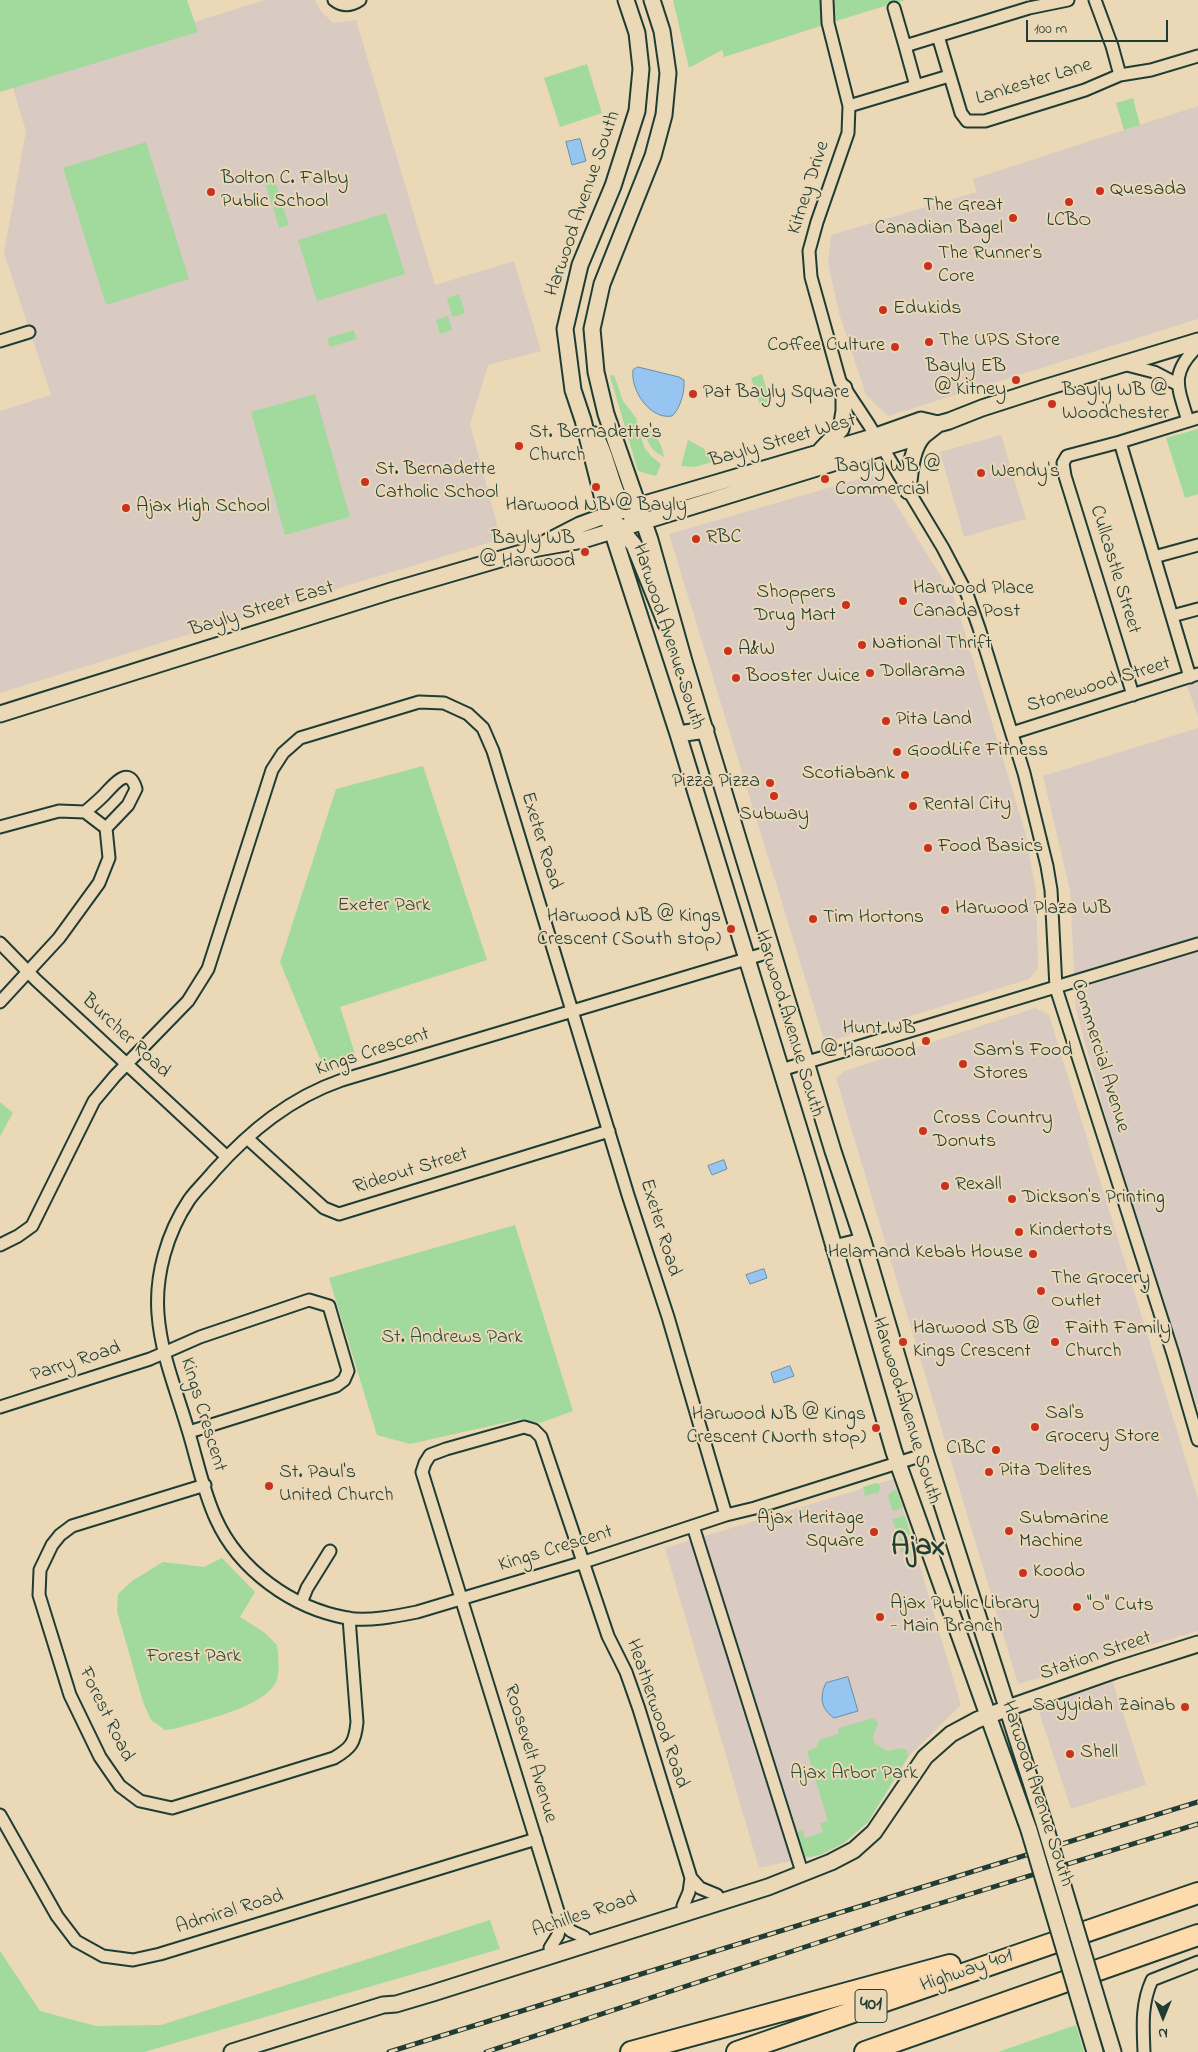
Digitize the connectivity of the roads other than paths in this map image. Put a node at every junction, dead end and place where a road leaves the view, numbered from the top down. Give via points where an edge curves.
1 (334, 0) edge
2 (360, 0) edge
3 (626, 0) edge
4 (652, 0) edge
5 (827, 0) edge
6 (1068, 0) edge
7 (1095, 0) edge
8 (894, 8) dead end
9 (938, 36) junction
10 (905, 46) junction
11 (1198, 56) edge
12 (1120, 75) junction
13 (949, 76) junction
14 (916, 86) junction
15 (849, 106) junction
16 (29, 332) dead end
17 (1198, 340) edge
18 (0, 341) edge
19 (1198, 346) edge
20 (1123, 364) junction
21 (1177, 384) junction
22 (844, 388) junction
23 (1193, 419) edge
24 (583, 420) junction
25 (938, 424) junction
26 (924, 436) junction
27 (880, 442) junction
28 (1120, 442) junction
29 (819, 452) junction
30 (908, 491) junction
31 (632, 508) junction
32 (607, 515) junction
33 (644, 521) junction
34 (617, 529) junction
35 (1198, 545) edge
36 (538, 548) junction
37 (1154, 558) junction
38 (1198, 609) edge
39 (1172, 616) junction
40 (684, 661) junction
41 (1194, 676) edge
42 (1133, 695) junction
43 (0, 714) edge
44 (706, 730) junction
45 (1012, 733) junction
46 (678, 734) junction
47 (85, 812) junction
48 (0, 827) edge
49 (106, 828) junction
50 (0, 943) edge
51 (1198, 944) edge
52 (772, 951) junction
53 (746, 958) junction
54 (28, 972) junction
55 (1056, 988) junction
56 (0, 1002) edge
57 (573, 1011) junction
58 (126, 1064) junction
59 (807, 1064) junction
60 (781, 1070) junction
61 (609, 1131) junction
62 (247, 1138) junction
63 (226, 1157) junction
64 (862, 1241) junction
65 (0, 1245) edge
66 (834, 1248) junction
67 (163, 1353) junction
68 (0, 1407) edge
69 (189, 1432) junction
70 (1198, 1440) edge
71 (926, 1454) junction
72 (898, 1462) junction
73 (205, 1485) junction
74 (726, 1515) junction
75 (693, 1526) junction
76 (330, 1551) dead end
77 (584, 1562) junction
78 (461, 1599) junction
79 (301, 1602) junction
80 (349, 1618) junction
81 (1198, 1644) edge
82 (1008, 1708) junction
83 (990, 1715) junction
84 (0, 1815) edge
85 (536, 1839) junction
86 (802, 1872) junction
87 (691, 1878) junction
88 (1198, 1893) edge
89 (717, 1895) junction
90 (683, 1906) junction
91 (561, 1921) junction
92 (1198, 1935) edge
93 (584, 1937) junction
94 (550, 1948) junction
95 (1004, 1959) junction
96 (1198, 1962) edge
97 (383, 2005) junction
98 (232, 2052) edge
99 (631, 2052) edge
100 (737, 2052) edge
101 (865, 2052) edge
102 (1096, 2052) edge
103 (1113, 2052) edge
104 (1144, 2052) edge

1 - 2 street via 343,5
3 - 24 main road, Harwood Avenue South via 638,33 642,69 638,111 613,186 580,265 565,329 573,390
4 - 31 main road via 662,31 668,72 664,115 653,156 602,284 592,329 596,372
5 - 15 street, Kitney Drive via 828,23
6 - 9 street via 1029,8
7 - 12 street
8 - 10 street
9 - 10 street
9 - 13 street, Lankester Lane
10 - 14 street
11 - 12 street, Lankester Lane
12 - 13 street, Lankester Lane via 1085,90 986,121 967,121 961,113
13 - 14 street
14 - 15 street
15 - 22 street, Kitney Drive via 848,134 809,251 811,277
16 - 18 street
17 - 20 main road, Bayly Street West
19 - 21 street via 1180,368
20 - 21 street via 1154,372
20 - 25 main road, Bayly Street West
21 - 23 street
22 - 27 street, Kitney Drive
22 - 29 main road via 841,429
23 - 28 street
24 - 31 main road via 596,437 618,497
24 - 32 main road, Harwood Avenue South
25 - 26 main road, Bayly Street West
25 - 27 main road, Bayly Street West via 921,420
26 - 27 main road, Bayly Street West
26 - 30 main road via 912,460
27 - 29 main road, Bayly Street West
27 - 30 street, Commercial Avenue
27 - 33 main road, Bayly Street West via 773,483
28 - 37 street
28 - 42 street, Cullcastle Street via 1067,456 1063,463
29 - 31 main road, Bayly Street West
30 - 45 street, Commercial Avenue via 967,594
31 - 32 main road, Bayly Street West
31 - 33 main road via 635,518
32 - 34 main road, Harwood Avenue South
32 - 36 main road, Bayly Street East via 560,534
33 - 34 main road, Bayly Street West
33 - 40 main road, Harwood Avenue South
34 - 36 main road, Bayly Street East via 583,540
34 - 40 main road via 634,545
34 - 46 main road, Harwood Avenue South
35 - 37 street
36 - 43 main road, Bayly Street East
37 - 39 street
38 - 39 street
39 - 41 street
40 - 44 main road, Harwood Avenue South
41 - 42 street, Stonewood Street
42 - 45 street, Stonewood Street
44 - 46 main road
44 - 52 main road, Harwood Avenue South
45 - 55 street, Commercial Avenue via 1047,866 1052,898
46 - 53 main road, Harwood Avenue South
47 - 48 street via 59,811
47 - 49 street
47 - 49 street via 118,779 130,779 136,789 128,805
49 - 54 street via 109,858 98,883 60,938
50 - 54 street, Burcher Road
51 - 55 street
52 - 53 street, Kings Crescent
52 - 59 main road, Harwood Avenue South
53 - 57 street, Kings Crescent
53 - 60 main road, Harwood Avenue South
54 - 56 street
54 - 58 street, Burcher Road
55 - 59 street
55 - 70 street, Commercial Avenue
57 - 58 street, Exeter Road via 483,728 468,714 444,703 419,702 300,738 283,753 272,770 208,969 188,1001
57 - 61 street, Exeter Road
57 - 62 street, Kings Crescent via 326,1086 287,1106
58 - 63 street, Burcher Road
58 - 65 street, Exeter Road via 94,1100 32,1226
59 - 60 street
59 - 64 main road, Harwood Avenue South
60 - 66 main road, Harwood Avenue South
61 - 62 street, Rideout Street via 339,1214 324,1208
61 - 74 street, Exeter Road
62 - 63 street, Kings Crescent
63 - 67 street, Kings Crescent via 190,1199 167,1247 161,1266 158,1313
64 - 66 main road
64 - 71 main road, Harwood Avenue South
66 - 72 main road, Harwood Avenue South
67 - 68 street, Parry Road
67 - 69 street, Kings Crescent
67 - 69 street, Parry Road via 309,1300 329,1306 348,1371 344,1380 336,1386
69 - 73 street, Kings Crescent
71 - 72 street, Kings Crescent
71 - 82 main road, Harwood Avenue South
72 - 74 street, Kings Crescent
72 - 83 main road, Harwood Avenue South
73 - 79 street, Kings Crescent via 216,1519 242,1558 277,1590
73 - 80 street, Forest Road via 72,1526 52,1545 40,1570 39,1595 70,1695 100,1757 120,1786 140,1801 172,1808 334,1758 348,1750 356,1736 357,1722
74 - 75 street, Kings Crescent
75 - 77 street, Kings Crescent
75 - 86 street
76 - 79 street
77 - 78 street, Kings Crescent
77 - 78 street, Heatherwood Road via 541,1437 534,1430 524,1427 446,1449 430,1455 422,1472
77 - 87 street, Heatherwood Road via 608,1636 639,1709
78 - 80 street, Kings Crescent via 398,1616
78 - 85 street, Roosevelt Avenue
79 - 80 street, Kings Crescent
81 - 82 main road, Station Street
82 - 83 main road, Achilles Road
82 - 103 main road, Harwood Avenue South, bridge
83 - 86 main road, Achilles Road via 937,1744 864,1843 843,1857
83 - 102 main road, Harwood Avenue South, bridge via 1029,1830
84 - 85 street, Admiral Road via 57,1916 76,1940 104,1956 133,1960
85 - 91 street, Roosevelt Avenue
86 - 89 main road, Achilles Road
86 - 97 main road, Achilles Road via 768,1887 442,1990
87 - 89 street via 700,1888
87 - 90 street
88 - 95 highway, Highway 401 / 401
89 - 90 main road, Achilles Road
90 - 93 main road, Achilles Road
91 - 93 street
91 - 94 street via 558,1935
92 - 101 highway, 401
93 - 94 main road, Achilles Road
94 - 97 main road, Achilles Road via 394,1998
95 - 99 highway via 956,1963
95 - 100 highway, Highway 401 / 401
96 - 104 street via 1152,1980 1143,2007
97 - 98 main road, Achilles Road

